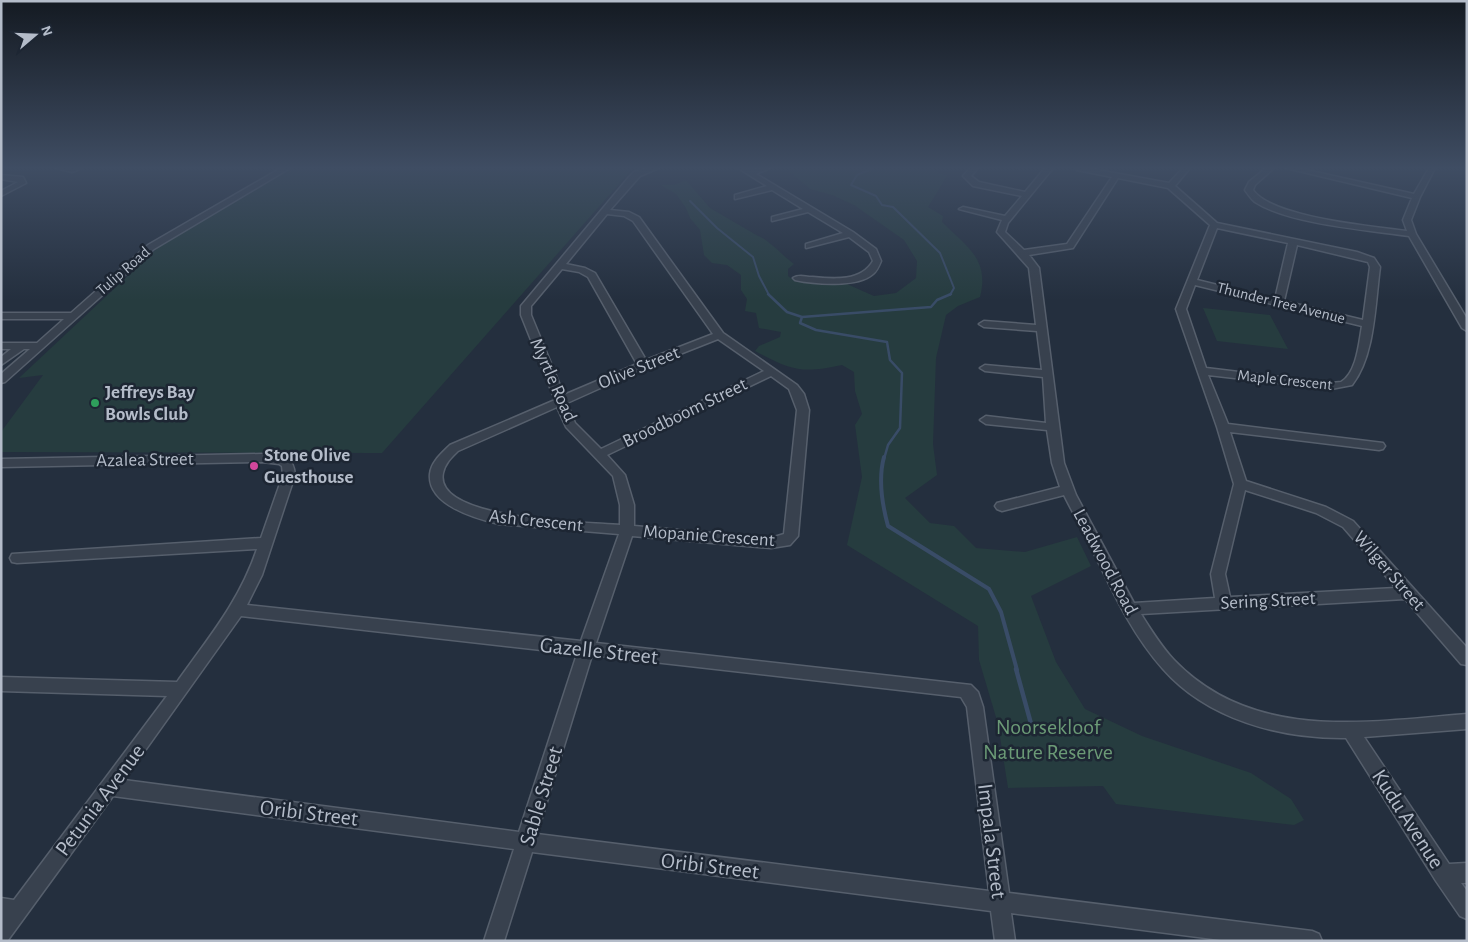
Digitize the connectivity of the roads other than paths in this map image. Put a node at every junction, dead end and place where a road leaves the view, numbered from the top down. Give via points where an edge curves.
1 (211, 212) edge
2 (606, 212) joint
3 (800, 212) edge
4 (815, 212) edge
5 (976, 212) edge
6 (1013, 212) edge
7 (1092, 212) edge
8 (1200, 212) edge
9 (1286, 212) edge
10 (1410, 212) edge
11 (775, 219) dead end
12 (1007, 219) junction
13 (1214, 225) junction
14 (850, 234) junction
15 (1412, 234) junction
16 (1293, 242) junction
17 (809, 246) dead end
18 (1023, 253) junction
19 (560, 266) junction
20 (798, 278) dead end
21 (1193, 282) junction
22 (1278, 302) junction
23 (1, 316) edge
24 (73, 316) junction
25 (984, 324) dead end
26 (1368, 324) junction
27 (1042, 328) junction
28 (1467, 328) edge
29 (719, 336) junction
30 (1, 346) edge
31 (22, 346) junction
32 (40, 346) junction
33 (1, 362) edge
34 (643, 366) junction
35 (985, 368) dead end
36 (1202, 371) junction
37 (771, 372) junction
38 (1048, 374) junction
39 (1, 380) edge
40 (560, 401) junction
41 (986, 420) dead end
42 (1052, 427) junction
43 (1223, 427) junction
44 (1379, 446) dead end
45 (600, 454) junction
46 (1, 463) edge
47 (288, 465) joint
48 (1240, 484) junction
49 (1067, 490) junction
50 (1002, 506) dead end
51 (627, 530) junction
52 (265, 543) junction
53 (17, 558) dead end
54 (1408, 593) junction
55 (1225, 604) junction
56 (1128, 609) junction
57 (237, 610) junction
58 (586, 650) junction
59 (1467, 659) edge
60 (1, 684) edge
61 (961, 688) joint
62 (181, 689) junction
63 (1467, 721) edge
64 (1350, 730) junction
65 (109, 787) junction
66 (527, 841) junction
67 (1467, 873) edge
68 (1443, 874) junction
69 (1000, 903) junction
70 (9, 909) edge
71 (1467, 909) edge
72 (1, 933) edge
73 (494, 941) edge
74 (1004, 941) edge
75 (1312, 941) edge

1 - 24 street, Tulip Road via 151,247
2 - 19 street, Myrtle Road
2 - 29 street, Mopanie Crescent via 626,214 638,221
3 - 11 street
4 - 14 street
5 - 12 street
6 - 12 street
7 - 18 street via 1070,246
8 - 13 street
9 - 15 street
10 - 15 street via 1407,220
12 - 18 street, Leadwood Road via 1001,232
13 - 16 street, Maple Crescent
13 - 21 street
14 - 17 street
14 - 20 street via 873,251 877,261 872,270 866,275 834,280
15 - 28 street
16 - 22 street
16 - 26 street, Maple Crescent via 1357,255 1374,263
18 - 27 street, Leadwood Road via 1034,268
19 - 34 street via 592,275
19 - 40 street, Myrtle Road via 527,303 526,311
21 - 22 street, Thunder Tree Avenue
21 - 36 street via 1182,309
22 - 26 street, Thunder Tree Avenue
23 - 24 street
24 - 32 street, Tulip Road
25 - 27 street
26 - 36 street, Maple Crescent via 1353,376 1345,384 1321,385
27 - 38 street, Leadwood Road
29 - 34 street, Olive Street
29 - 37 street, Mopanie Crescent
30 - 31 street
31 - 32 street
31 - 33 street
32 - 39 street, Tulip Road
34 - 40 street, Olive Street
35 - 38 street
36 - 43 street
37 - 45 street, Broodboom Street
37 - 51 street, Mopanie Crescent via 793,387 803,410 791,536 785,541 771,543
38 - 42 street, Leadwood Road
40 - 45 street, Myrtle Road via 570,424
40 - 51 street, Ash Crescent via 454,448 436,466 439,487 448,498 480,516
41 - 42 street
42 - 49 street, Leadwood Road
43 - 44 street
43 - 48 street
45 - 51 street, Myrtle Road via 620,475 627,505
46 - 47 street, Azalea Street via 262,458 282,460
47 - 52 street, Petunia Avenue via 288,475
48 - 54 street, Wilger Street via 1321,510 1348,524
48 - 55 street via 1218,574
49 - 50 street
49 - 56 street, Leadwood Road
51 - 58 street, Myrtle Road
52 - 53 street
52 - 57 street, Petunia Avenue
54 - 55 street, Sering Street
54 - 59 street, Wilger Street
55 - 56 street, Sering Street
56 - 64 street, Leadwood Road via 1161,658 1203,695 1264,721 1295,728
57 - 58 street, Gazelle Street
57 - 62 street, Petunia Avenue
58 - 61 street, Gazelle Street
58 - 66 street, Sable Street
60 - 62 street
61 - 69 street, Impala Street via 969,692 975,707
62 - 65 street, Petunia Avenue
63 - 64 street, Leadwood Road
64 - 68 street, Kudu Avenue
65 - 66 street, Oribi Street
65 - 70 street, Petunia Avenue
66 - 69 street, Oribi Street
66 - 73 street, Sable Street
67 - 68 street
68 - 71 street, Kudu Avenue
69 - 74 street, Impala Street
69 - 75 street, Oribi Street
70 - 72 street, Petunia Avenue

